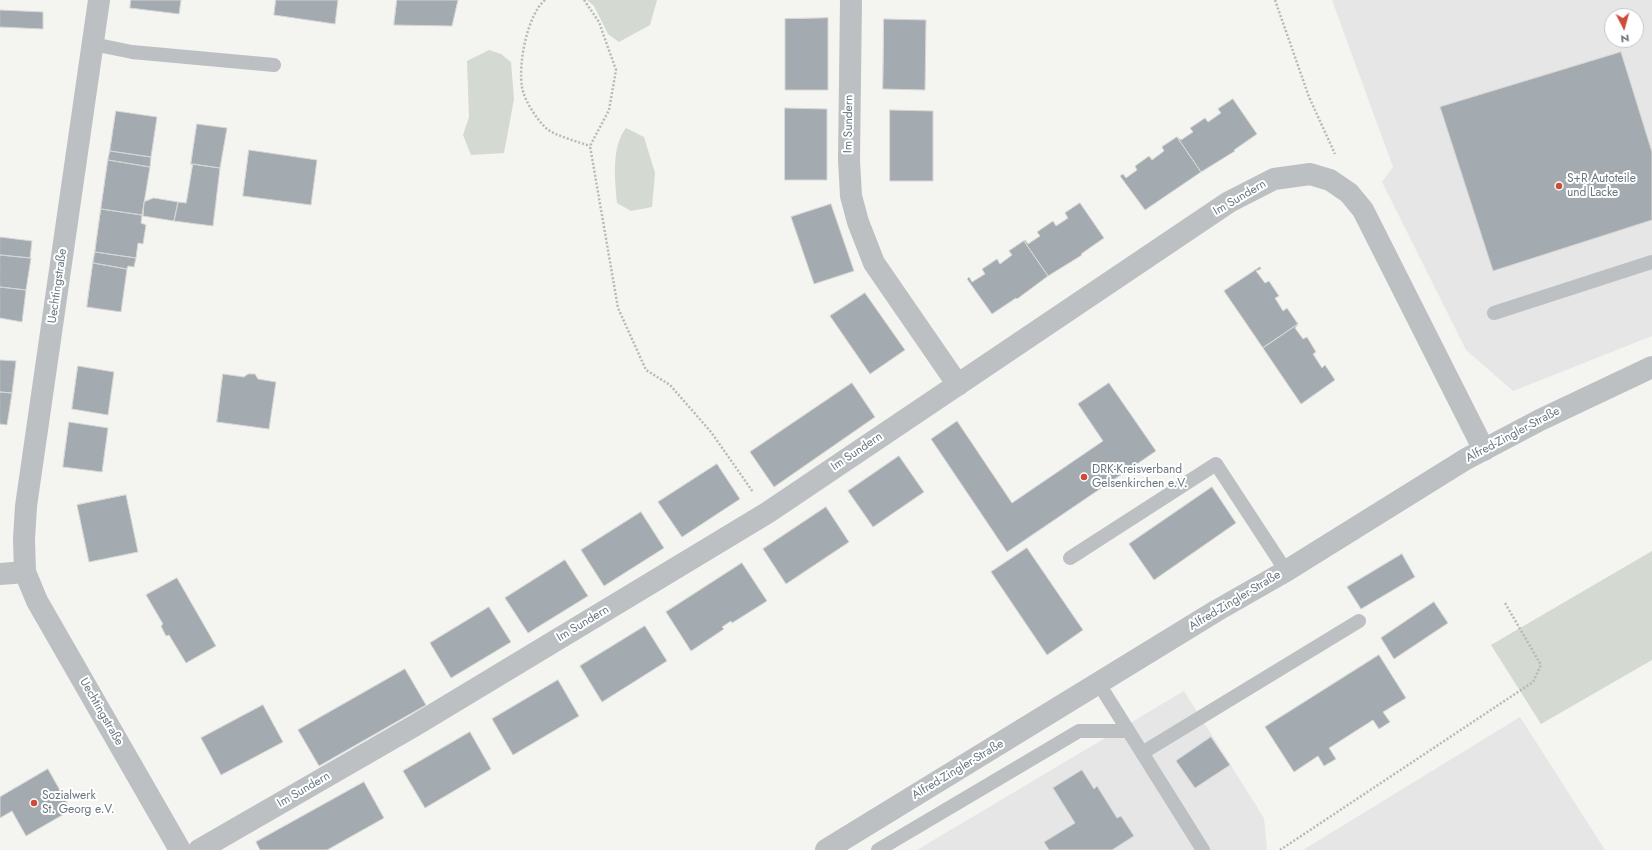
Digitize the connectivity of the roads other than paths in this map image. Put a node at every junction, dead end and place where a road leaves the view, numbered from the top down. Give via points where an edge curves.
1 (99, 0) edge
2 (852, 0) edge
3 (93, 44) junction
4 (274, 65) dead end
5 (1652, 262) edge
6 (1494, 313) dead end
7 (1652, 367) edge
8 (958, 385) junction
9 (1484, 450) junction
10 (1070, 558) dead end
11 (1286, 571) junction
12 (25, 572) junction
13 (0, 574) edge
14 (1359, 621) dead end
15 (1099, 684) junction
16 (1128, 731) junction
17 (1142, 753) junction
18 (180, 850) edge
19 (199, 850) edge
20 (826, 850) edge
21 (878, 850) edge
22 (1203, 850) edge

1 - 3 street, Uechtingstraße
2 - 8 street, Im Sundern via 849,160 851,196 858,222 874,263
3 - 4 lane via 132,52
3 - 12 street, Uechtingstraße via 26,506
5 - 6 lane
7 - 9 street, Alfred-Zingler-Straße via 1540,420
8 - 9 street, Im Sundern via 1229,202 1274,178 1310,174 1330,180 1349,193 1363,210
8 - 19 street, Im Sundern via 766,513 414,726
9 - 11 street, Alfred-Zingler-Straße
10 - 11 lane via 1216,464
11 - 15 street, Alfred-Zingler-Straße
12 - 13 street
12 - 18 street, Uechtingstraße via 37,601
14 - 17 lane
15 - 16 lane
15 - 20 street, Alfred-Zingler-Straße
16 - 17 lane
16 - 21 lane via 1079,731
17 - 22 lane

